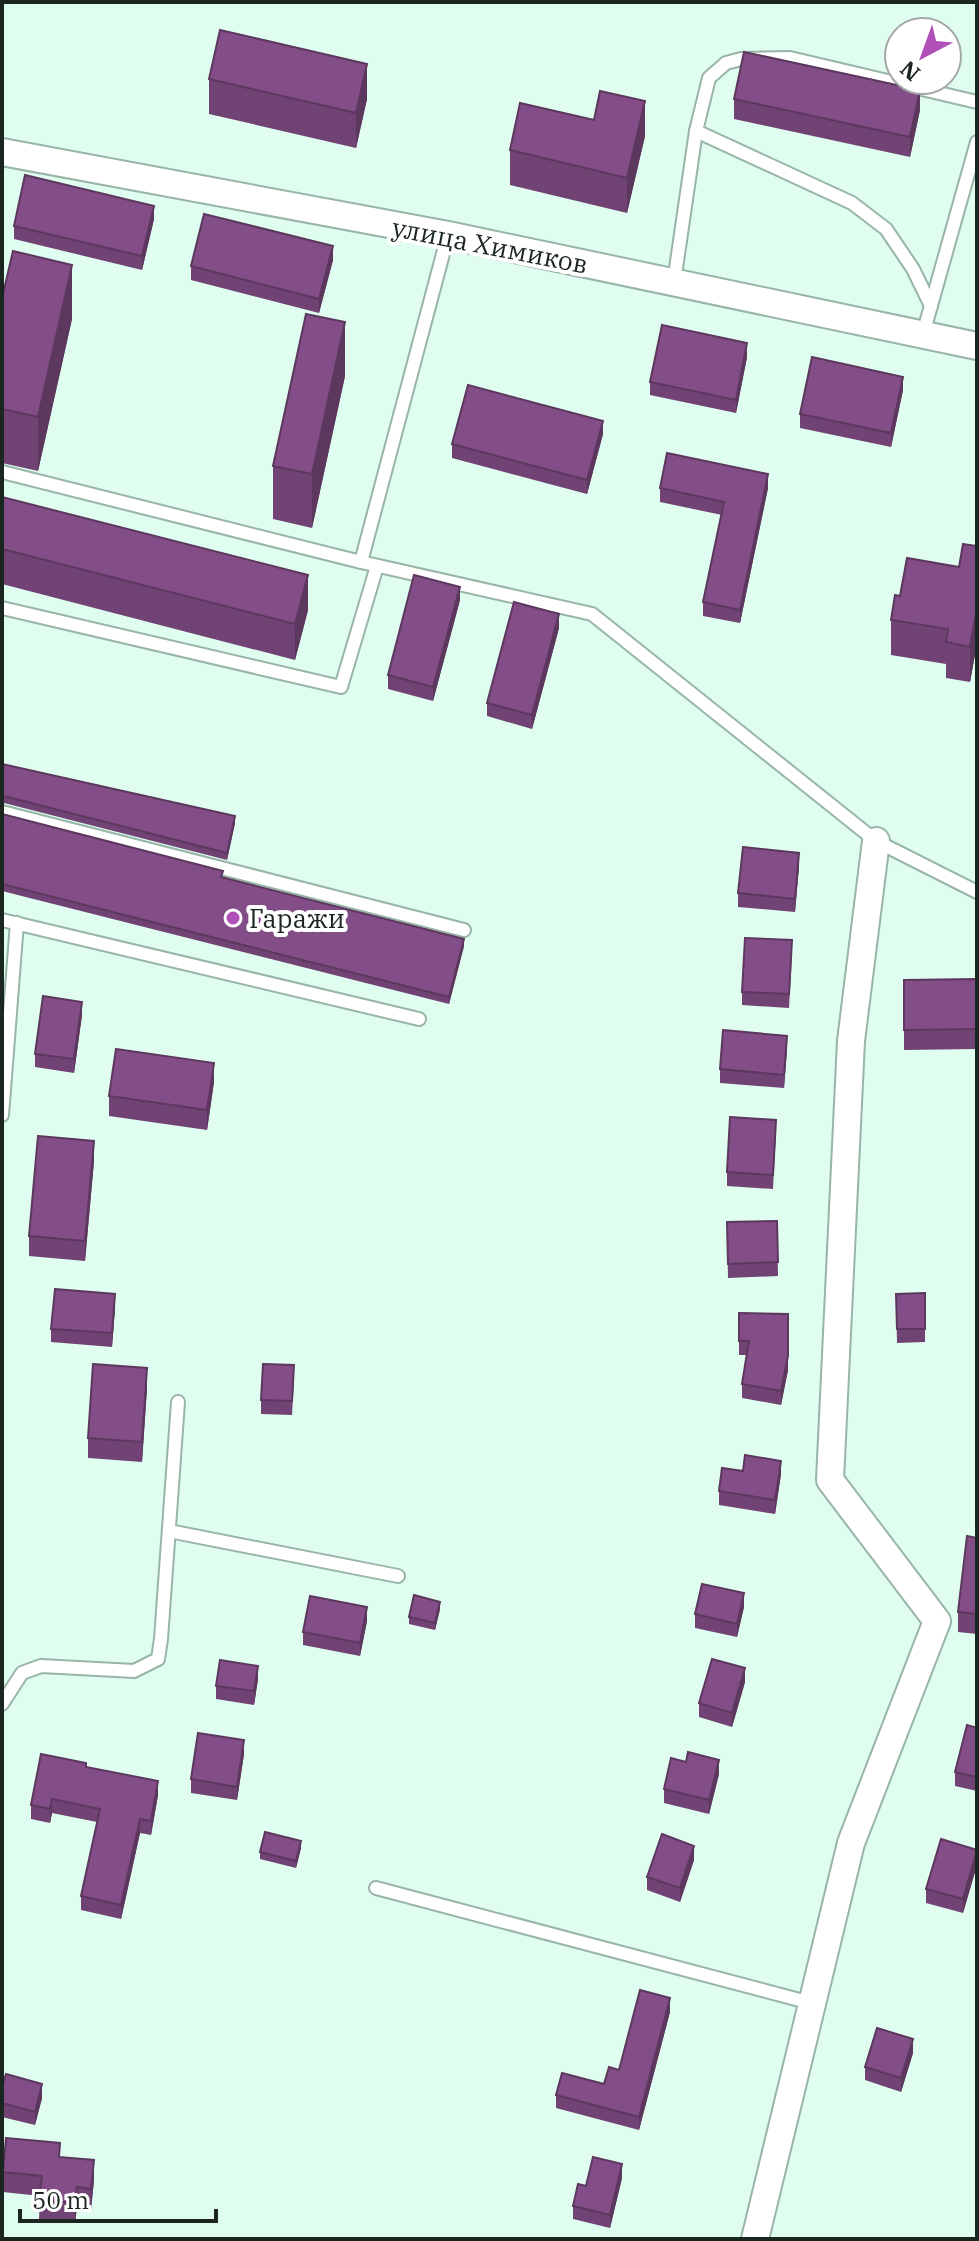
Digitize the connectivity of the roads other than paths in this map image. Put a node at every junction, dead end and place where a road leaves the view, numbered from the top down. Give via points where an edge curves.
1 (977, 102) edge
2 (696, 131) junction
3 (977, 142) edge
4 (2, 152) edge
5 (974, 168) edge
6 (448, 235) junction
7 (674, 282) junction
8 (931, 306) junction
9 (923, 334) junction
10 (977, 346) edge
11 (2, 472) edge
12 (361, 562) junction
13 (377, 566) junction
14 (2, 608) edge
15 (2, 812) edge
16 (876, 841) junction
17 (977, 892) edge
18 (2, 920) edge
19 (17, 923) junction
20 (464, 930) dead end
21 (419, 1019) dead end
22 (2, 1115) edge
23 (178, 1402) dead end
24 (169, 1531) junction
25 (398, 1576) dead end
26 (2, 1704) edge
27 (376, 1888) dead end
28 (811, 2003) junction
29 (755, 2239) edge

1 - 2 lane via 790,58 741,59 726,63 709,78
2 - 7 lane
2 - 8 lane via 852,203 886,229
3 - 5 lane
4 - 6 street, улица Химиков
5 - 8 lane
6 - 7 street, улица Химиков
6 - 12 lane
7 - 9 street, улица Химиков
8 - 9 lane
9 - 10 street, улица Химиков
11 - 12 lane
12 - 13 lane
13 - 14 lane via 341,687
13 - 16 lane via 592,614
15 - 20 lane
16 - 17 lane
16 - 28 street via 851,1041 830,1480 937,1621 851,1843
18 - 19 lane
19 - 21 lane
19 - 22 lane
23 - 24 lane
24 - 25 lane
24 - 26 lane via 158,1659 134,1671 41,1666 22,1673
27 - 28 lane
28 - 29 street

